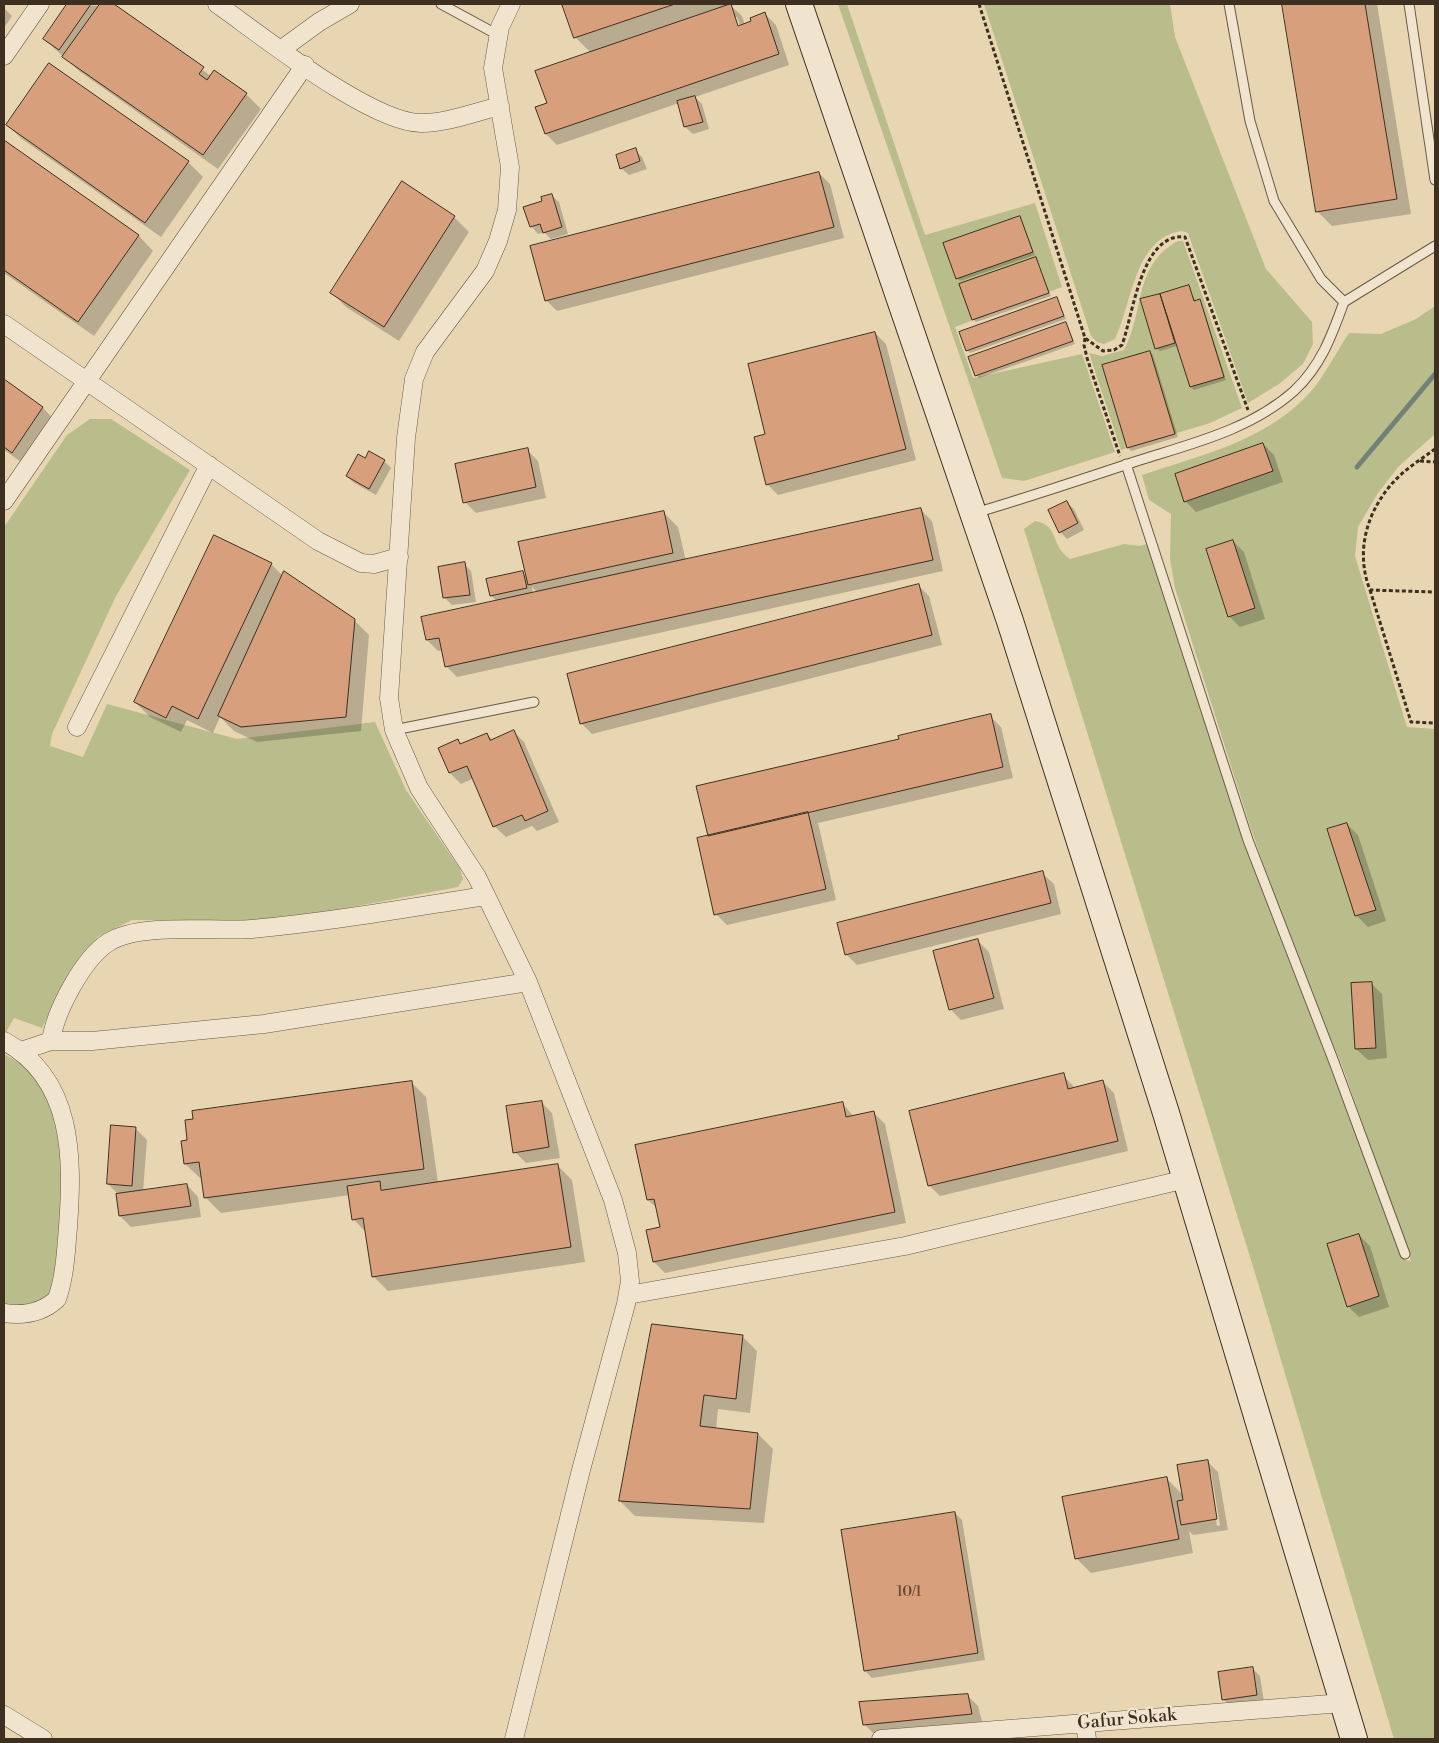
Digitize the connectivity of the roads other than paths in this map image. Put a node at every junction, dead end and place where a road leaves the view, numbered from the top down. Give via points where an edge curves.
1 (40, 4) edge
2 (217, 4) edge
3 (350, 4) edge
4 (441, 4) edge
5 (511, 4) edge
6 (799, 4) edge
7 (815, 4) edge
8 (1229, 4) edge
9 (1409, 4) edge
10 (498, 35) junction
11 (282, 49) junction
12 (4, 56) edge
13 (305, 65) junction
14 (500, 106) junction
15 (1435, 180) edge
16 (1435, 246) edge
17 (1344, 302) junction
18 (4, 324) edge
19 (88, 381) junction
20 (209, 465) junction
21 (1125, 465) junction
22 (4, 500) edge
23 (980, 512) junction
24 (400, 557) junction
25 (534, 702) dead end
26 (76, 727) dead end
27 (394, 730) junction
28 (486, 896) junction
29 (528, 982) junction
30 (4, 1041) edge
31 (51, 1041) junction
32 (21, 1051) junction
33 (1186, 1180) junction
34 (1405, 1254) dead end
35 (628, 1295) junction
36 (4, 1313) edge
37 (1343, 1703) junction
38 (4, 1715) edge
39 (1086, 1731) edge
40 (43, 1739) edge
41 (514, 1739) edge
42 (881, 1739) edge
43 (1354, 1739) edge
44 (1368, 1739) edge

1 - 12 street
2 - 11 street
3 - 11 street via 318,22
4 - 10 lane
5 - 10 street
6 - 23 main road
7 - 23 main road
8 - 17 lane via 1250,121 1274,202 1321,279
9 - 15 lane
10 - 14 street via 493,68
11 - 13 street
13 - 14 street via 393,119 440,121
13 - 19 street
14 - 24 street via 510,167 508,210 484,271 418,364 406,438
16 - 17 lane
17 - 21 lane via 1327,347 1316,366 1294,390 1251,420 1206,439
18 - 19 street
19 - 20 street
19 - 22 street
20 - 24 street via 318,541 342,554 361,563 374,564
20 - 26 street
21 - 23 lane
21 - 34 lane via 1248,840
23 - 33 main road via 1010,621
23 - 44 main road via 1025,616 1181,1108
24 - 27 street via 388,698
25 - 27 lane
27 - 28 street via 419,788
28 - 29 street
28 - 31 street via 251,929 140,932 120,937 99,949 85,966 59,1013
29 - 31 street via 264,1024 92,1041
29 - 35 street via 613,1200 627,1253
30 - 32 street
31 - 32 street
32 - 36 street via 36,1065 61,1113 70,1151 70,1185 64,1270 57,1299 51,1305 30,1313
33 - 35 street via 905,1246
33 - 37 main road
35 - 41 street
37 - 39 street, Gafur Sokak
37 - 43 main road
38 - 40 street
39 - 42 street, Gafur Sokak

